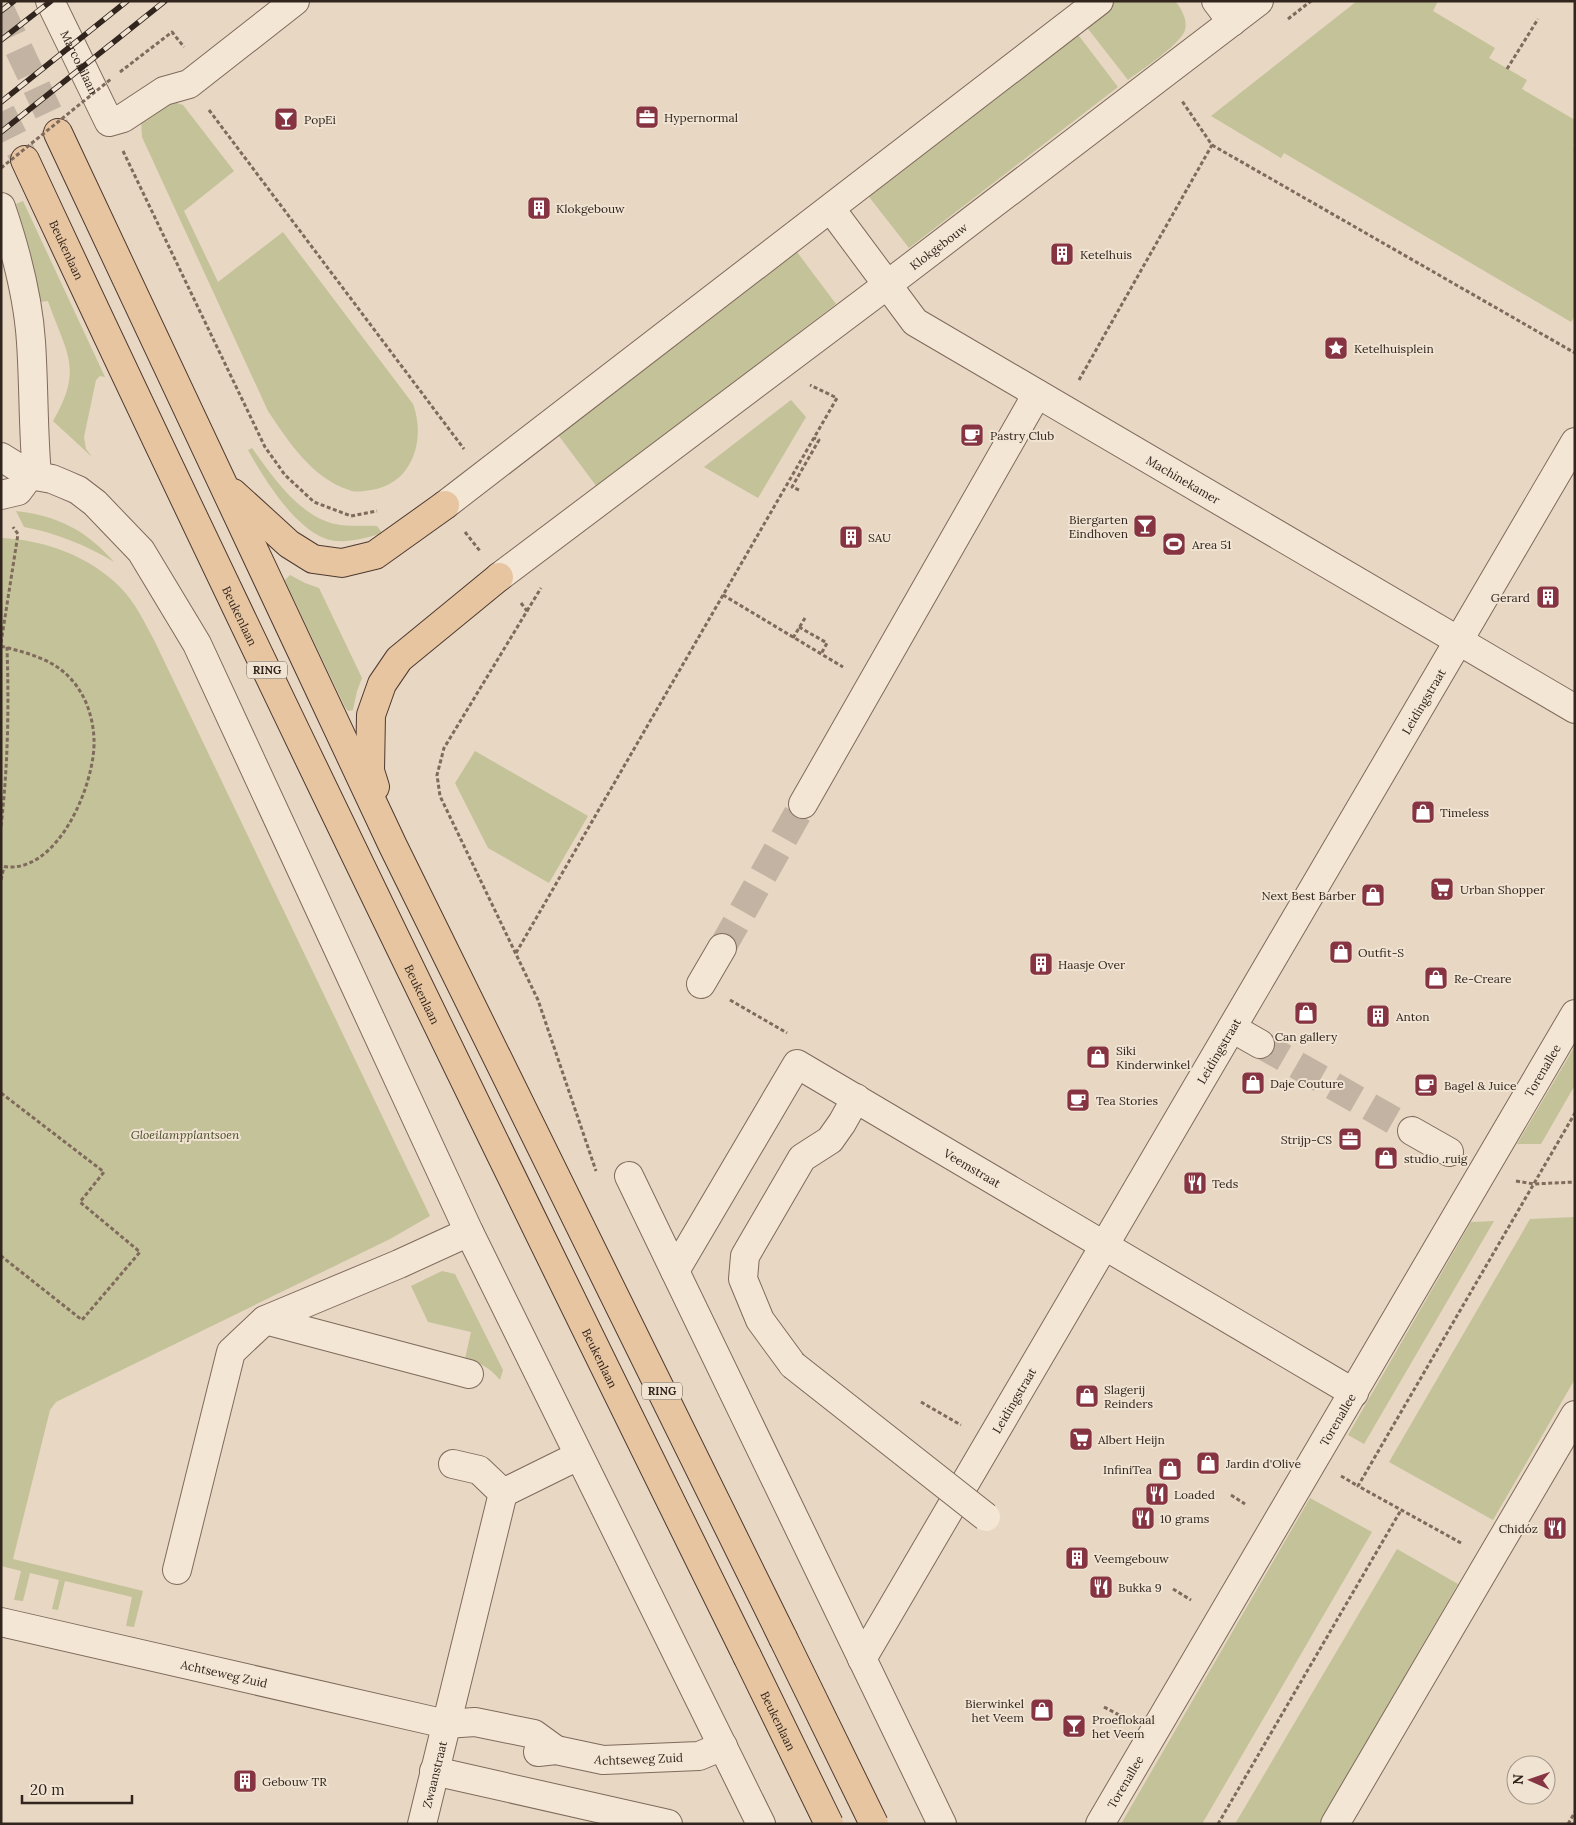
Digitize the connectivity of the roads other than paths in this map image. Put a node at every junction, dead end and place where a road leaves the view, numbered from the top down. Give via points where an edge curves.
1 (50, 1) edge
2 (295, 1) edge
3 (1099, 1) edge
4 (1259, 1) edge
5 (1224, 11) edge
6 (58, 133) tunnel mouth
7 (13, 164) tunnel mouth
8 (1, 208) edge
9 (831, 209) junction
10 (887, 286) junction
11 (1037, 394) junction
12 (1575, 442) edge
13 (1, 457) edge
14 (33, 475) junction
15 (223, 484) junction
16 (1, 495) edge
17 (445, 506) joint
18 (499, 577) joint
19 (1458, 641) junction
20 (1575, 709) edge
21 (803, 804) tunnel mouth
22 (394, 846) junction
23 (722, 948) tunnel mouth
24 (701, 984) road end
25 (1575, 1014) edge
26 (1232, 1028) junction
27 (1260, 1044) tunnel mouth
28 (856, 1098) junction
29 (1412, 1131) tunnel mouth
30 (1448, 1152) dead end
31 (629, 1176) dead end
32 (469, 1232) junction
33 (1105, 1246) junction
34 (675, 1271) junction
35 (266, 1320) junction
36 (469, 1374) dead end
37 (1354, 1393) junction
38 (1571, 1429) edge
39 (578, 1456) junction
40 (453, 1464) dead end
41 (503, 1493) junction
42 (986, 1517) dead end
43 (177, 1570) dead end
44 (1, 1622) edge
45 (862, 1659) junction
46 (446, 1724) junction
47 (723, 1746) junction
48 (434, 1771) junction
49 (422, 1824) edge
50 (668, 1824) edge
51 (761, 1824) edge
52 (829, 1824) edge
53 (874, 1824) edge
54 (942, 1824) edge
55 (1100, 1824) edge
56 (1336, 1824) edge

1 - 2 street, Marconilaan via 109,122 123,118 176,87
3 - 9 street
4 - 5 street, Klokgebouw
5 - 10 street, Klokgebouw
6 - 15 main road, RING
7 - 52 main road, Beukenlaan / RING, bridge via 102,326 511,1178
8 - 14 street via 16,251 31,340
9 - 10 street, Machinekamer
9 - 17 street
10 - 11 street, Machinekamer via 915,322
10 - 18 street, Klokgebouw
11 - 19 street, Machinekamer
11 - 21 street
12 - 19 street, Leidingstraat
13 - 14 street
14 - 16 street via 18,491
14 - 32 street via 78,490 112,520 141,551 197,644
15 - 17 main road via 289,544 313,559 342,563 375,555
15 - 22 main road, RING
18 - 22 main road via 399,659 382,684 371,715 370,771
19 - 20 street, Machinekamer
19 - 26 street, Leidingstraat
22 - 53 main road, RING, bridge
23 - 24 street
25 - 37 street, Torenallee
26 - 27 street
26 - 33 street, Leidingstraat
28 - 33 street, Veemstraat
28 - 34 street, Veemstraat via 797,1064
28 - 42 street, bridge via 830,1140 802,1158 746,1256 743,1279 760,1320 793,1365
29 - 30 street
31 - 34 street
32 - 35 street
32 - 39 street
33 - 37 street, Veemstraat
33 - 45 street, Leidingstraat
34 - 45 street
35 - 36 street
35 - 43 street via 231,1352
37 - 55 street, Torenallee
38 - 56 street
39 - 41 street
39 - 47 street
40 - 41 street via 479,1470
41 - 46 street
44 - 46 street, Achtseweg Zuid
45 - 54 street
46 - 47 street, Achtseweg Zuid via 475,1722 534,1734 556,1750 603,1760 699,1756
46 - 48 street, Zwaanstraat
47 - 51 street
48 - 49 street, Zwaanstraat
48 - 50 street

